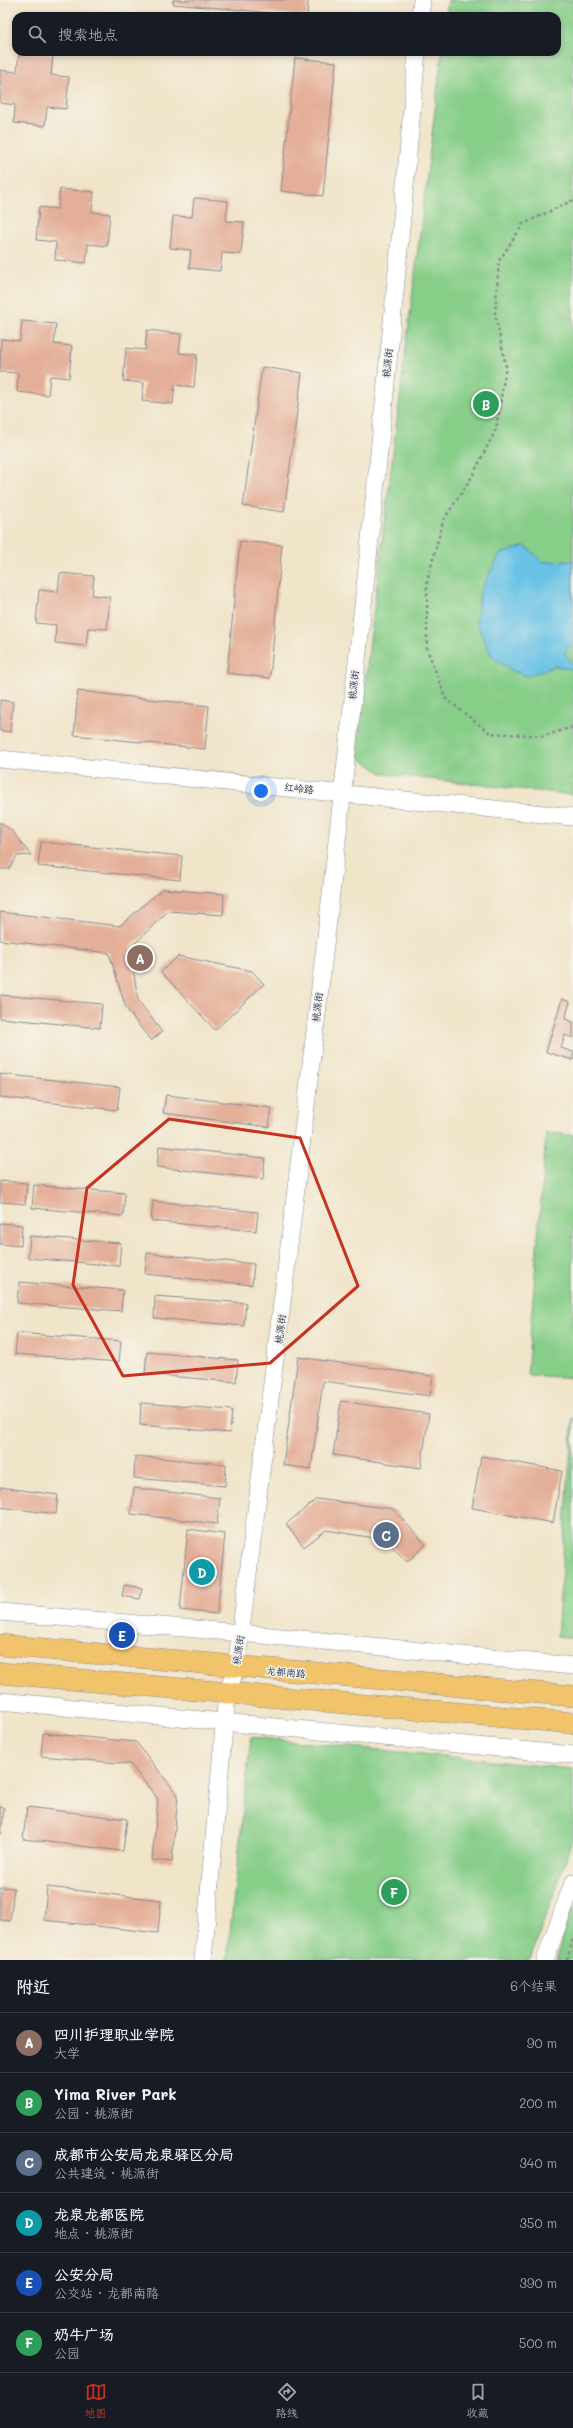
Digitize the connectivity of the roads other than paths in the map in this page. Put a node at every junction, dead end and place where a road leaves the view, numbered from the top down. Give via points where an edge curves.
1 (422, 0) edge
2 (420, 12) edge
3 (417, 56) edge
4 (0, 759) edge
5 (341, 792) junction
6 (573, 817) edge
7 (0, 1612) edge
8 (241, 1632) junction
9 (0, 1645) edge
10 (573, 1666) edge
11 (236, 1668) junction
12 (0, 1673) edge
13 (227, 1694) junction
14 (573, 1696) edge
15 (0, 1701) edge
16 (225, 1722) junction
17 (573, 1723) edge
18 (573, 1755) edge
19 (573, 1883) edge
20 (203, 1960) edge
21 (545, 1960) edge

1 - 2 street
3 - 5 street, 桃源街 via 401,228
4 - 5 street, 红岭路
5 - 6 street, 红岭路
5 - 8 street, 桃源街 via 284,1296
7 - 8 street
8 - 10 street
8 - 11 street, 桃源街
9 - 11 main road, 龙都南路
11 - 13 street, 桃源街
11 - 14 main road, 龙都南路
12 - 13 main road
13 - 16 street, 桃源街
13 - 17 main road
15 - 16 street
16 - 18 street
16 - 20 street, 桃源街
19 - 21 street

